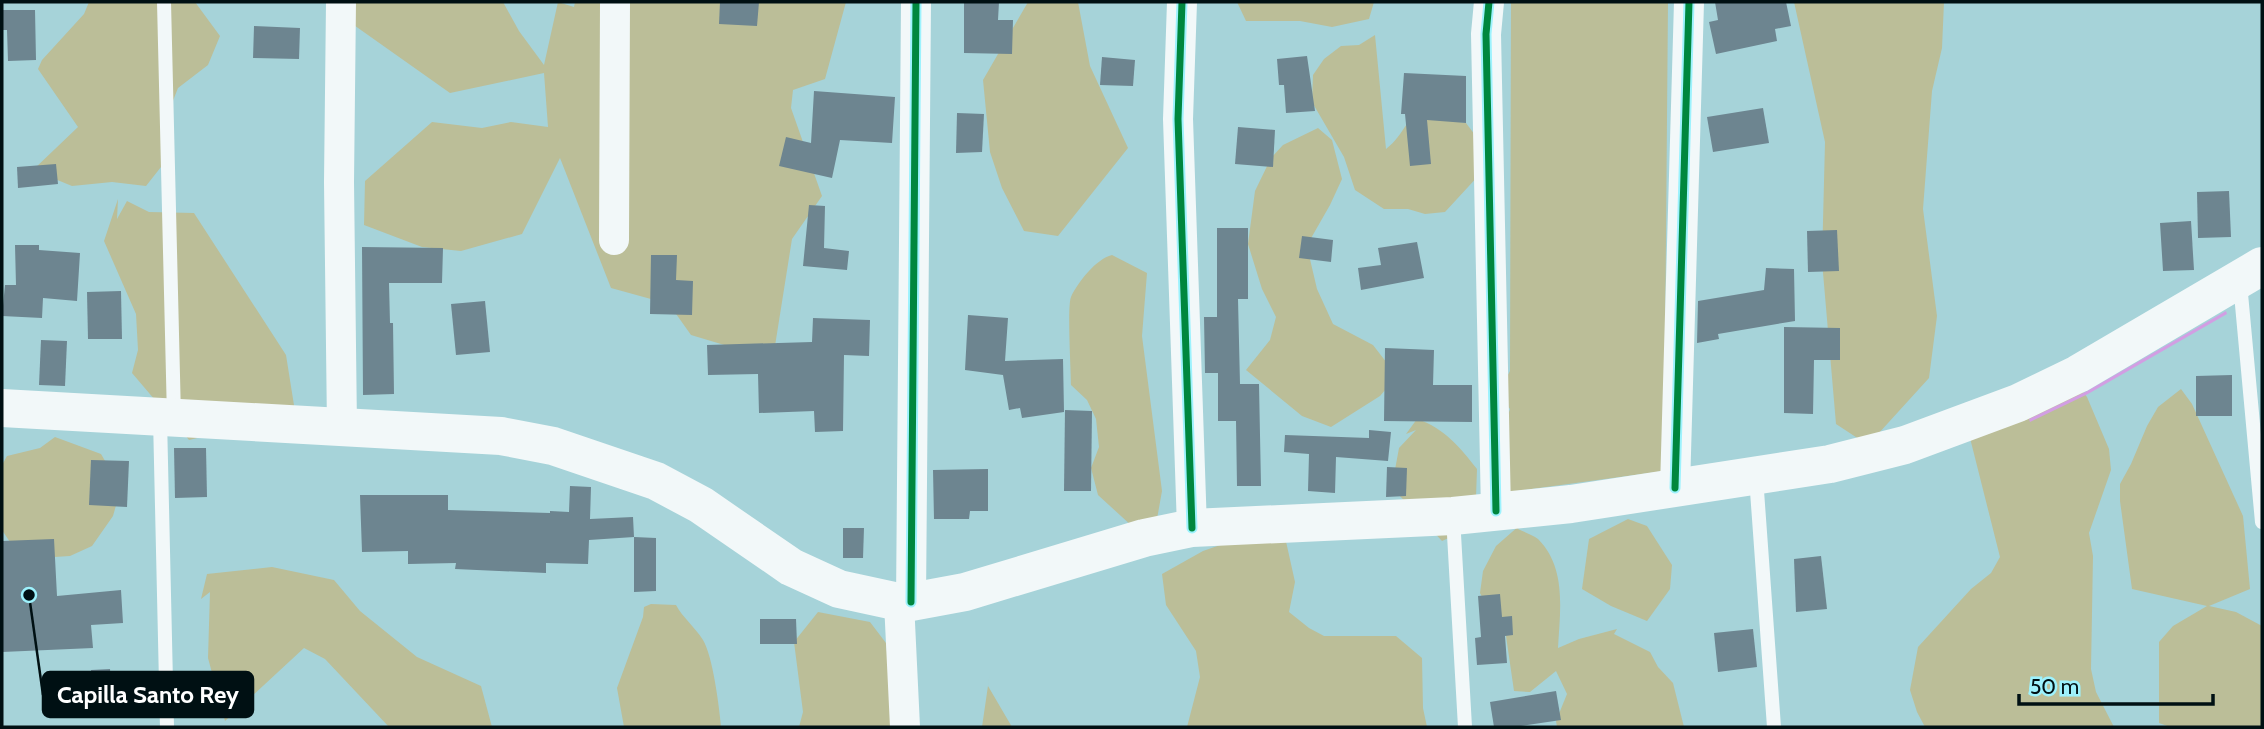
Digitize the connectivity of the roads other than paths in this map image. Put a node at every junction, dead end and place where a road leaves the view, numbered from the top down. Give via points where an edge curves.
1 (164, 2) edge
2 (341, 2) edge
3 (615, 2) edge
4 (916, 2) edge
5 (1182, 2) edge
6 (1489, 2) edge
7 (1689, 2) edge
8 (614, 240) dead end
9 (2251, 274) edge
10 (2, 408) edge
11 (167, 418) junction
12 (342, 427) junction
13 (1756, 476) junction
14 (1675, 488) junction
15 (1496, 511) junction
16 (1453, 516) junction
17 (2262, 522) edge
18 (1192, 528) junction
19 (905, 602) junction
20 (167, 727) edge
21 (905, 727) edge
22 (1465, 727) edge
23 (1774, 727) edge

1 - 11 lane
2 - 12 street
3 - 8 street
4 - 19 street
5 - 18 street via 1178,119
6 - 15 street
7 - 14 street
9 - 13 main road via 2078,374 2018,403 1905,445
9 - 17 lane
10 - 11 main road
11 - 12 main road
11 - 20 lane
12 - 19 main road via 501,436 563,449 656,481 701,505 791,567 827,584
13 - 14 main road
13 - 23 lane
14 - 15 main road
15 - 16 main road
16 - 18 main road
16 - 22 lane
18 - 19 main road via 965,592
19 - 21 street

